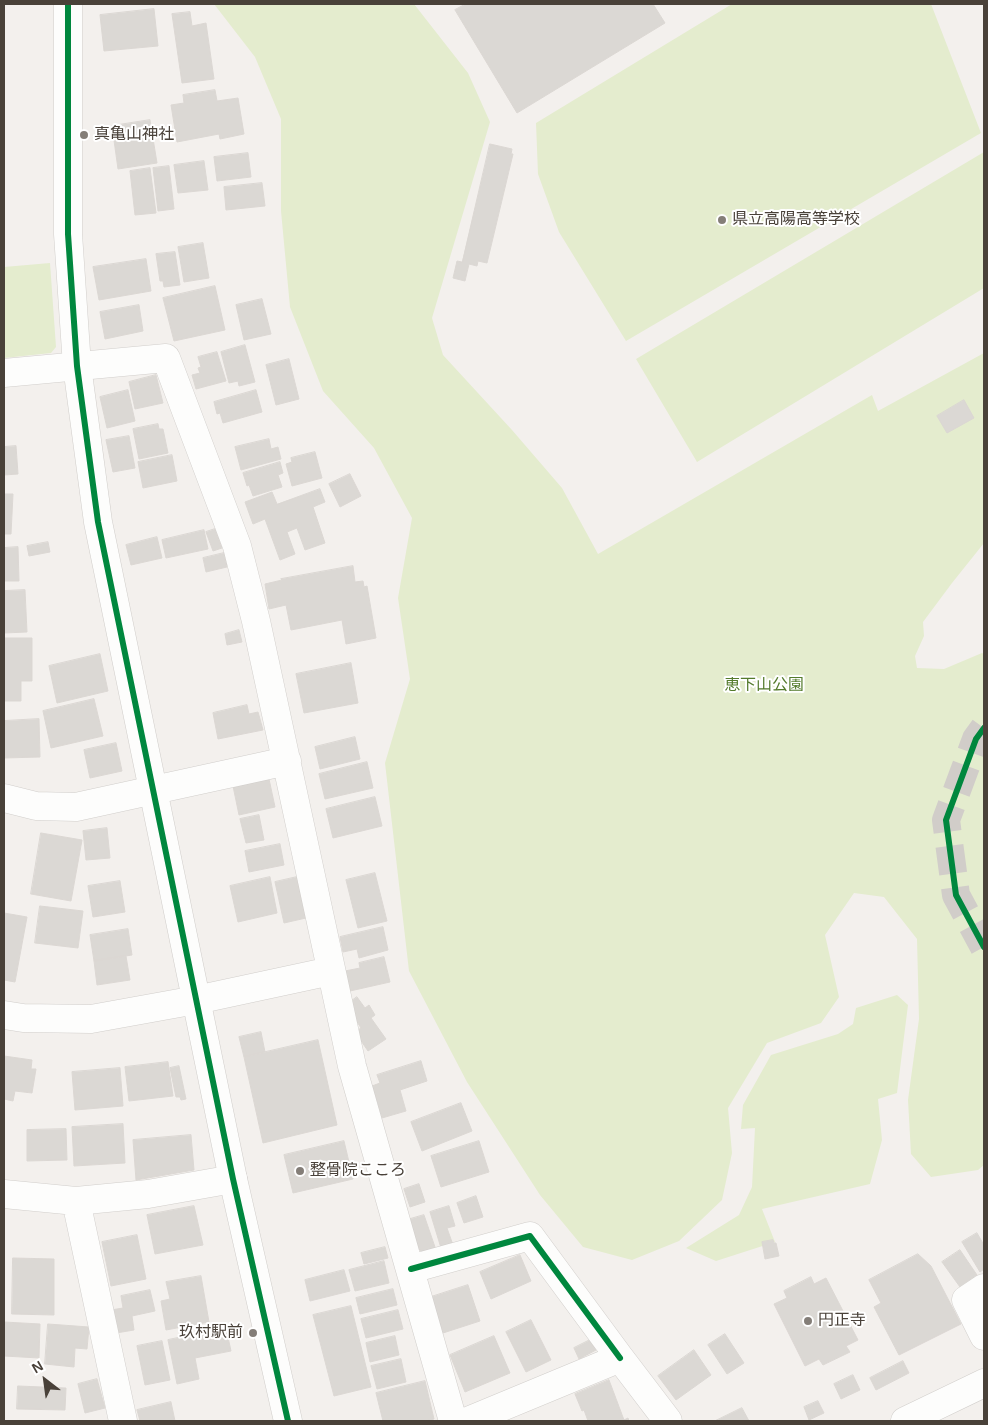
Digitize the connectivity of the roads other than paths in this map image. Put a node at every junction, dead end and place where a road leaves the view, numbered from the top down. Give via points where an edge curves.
1 (68, 4) edge
2 (77, 366) junction
3 (4, 374) edge
4 (287, 761) junction
5 (153, 790) junction
6 (4, 798) edge
7 (332, 971) junction
8 (196, 1000) junction
9 (4, 1015) edge
10 (233, 1179) junction
11 (4, 1194) edge
12 (76, 1201) junction
13 (411, 1269) junction
14 (984, 1288) edge
15 (984, 1336) edge
16 (620, 1358) junction
17 (984, 1383) edge
18 (123, 1421) edge
19 (288, 1421) edge
20 (453, 1421) edge
21 (468, 1421) edge
22 (668, 1421) edge
23 (905, 1421) edge

1 - 2 street via 68,234
2 - 3 street
2 - 4 street via 166,358 237,546
2 - 5 street via 98,522
4 - 5 street
4 - 7 street
5 - 6 street via 76,807 36,806
5 - 8 street
7 - 8 street
7 - 13 street via 352,1066
8 - 9 street via 91,1019
8 - 10 street
10 - 12 street via 148,1194
10 - 19 street
11 - 12 street
12 - 18 street
13 - 16 street via 530,1236
13 - 20 street
14 - 15 street via 966,1300
16 - 21 street
16 - 22 street
17 - 23 street

